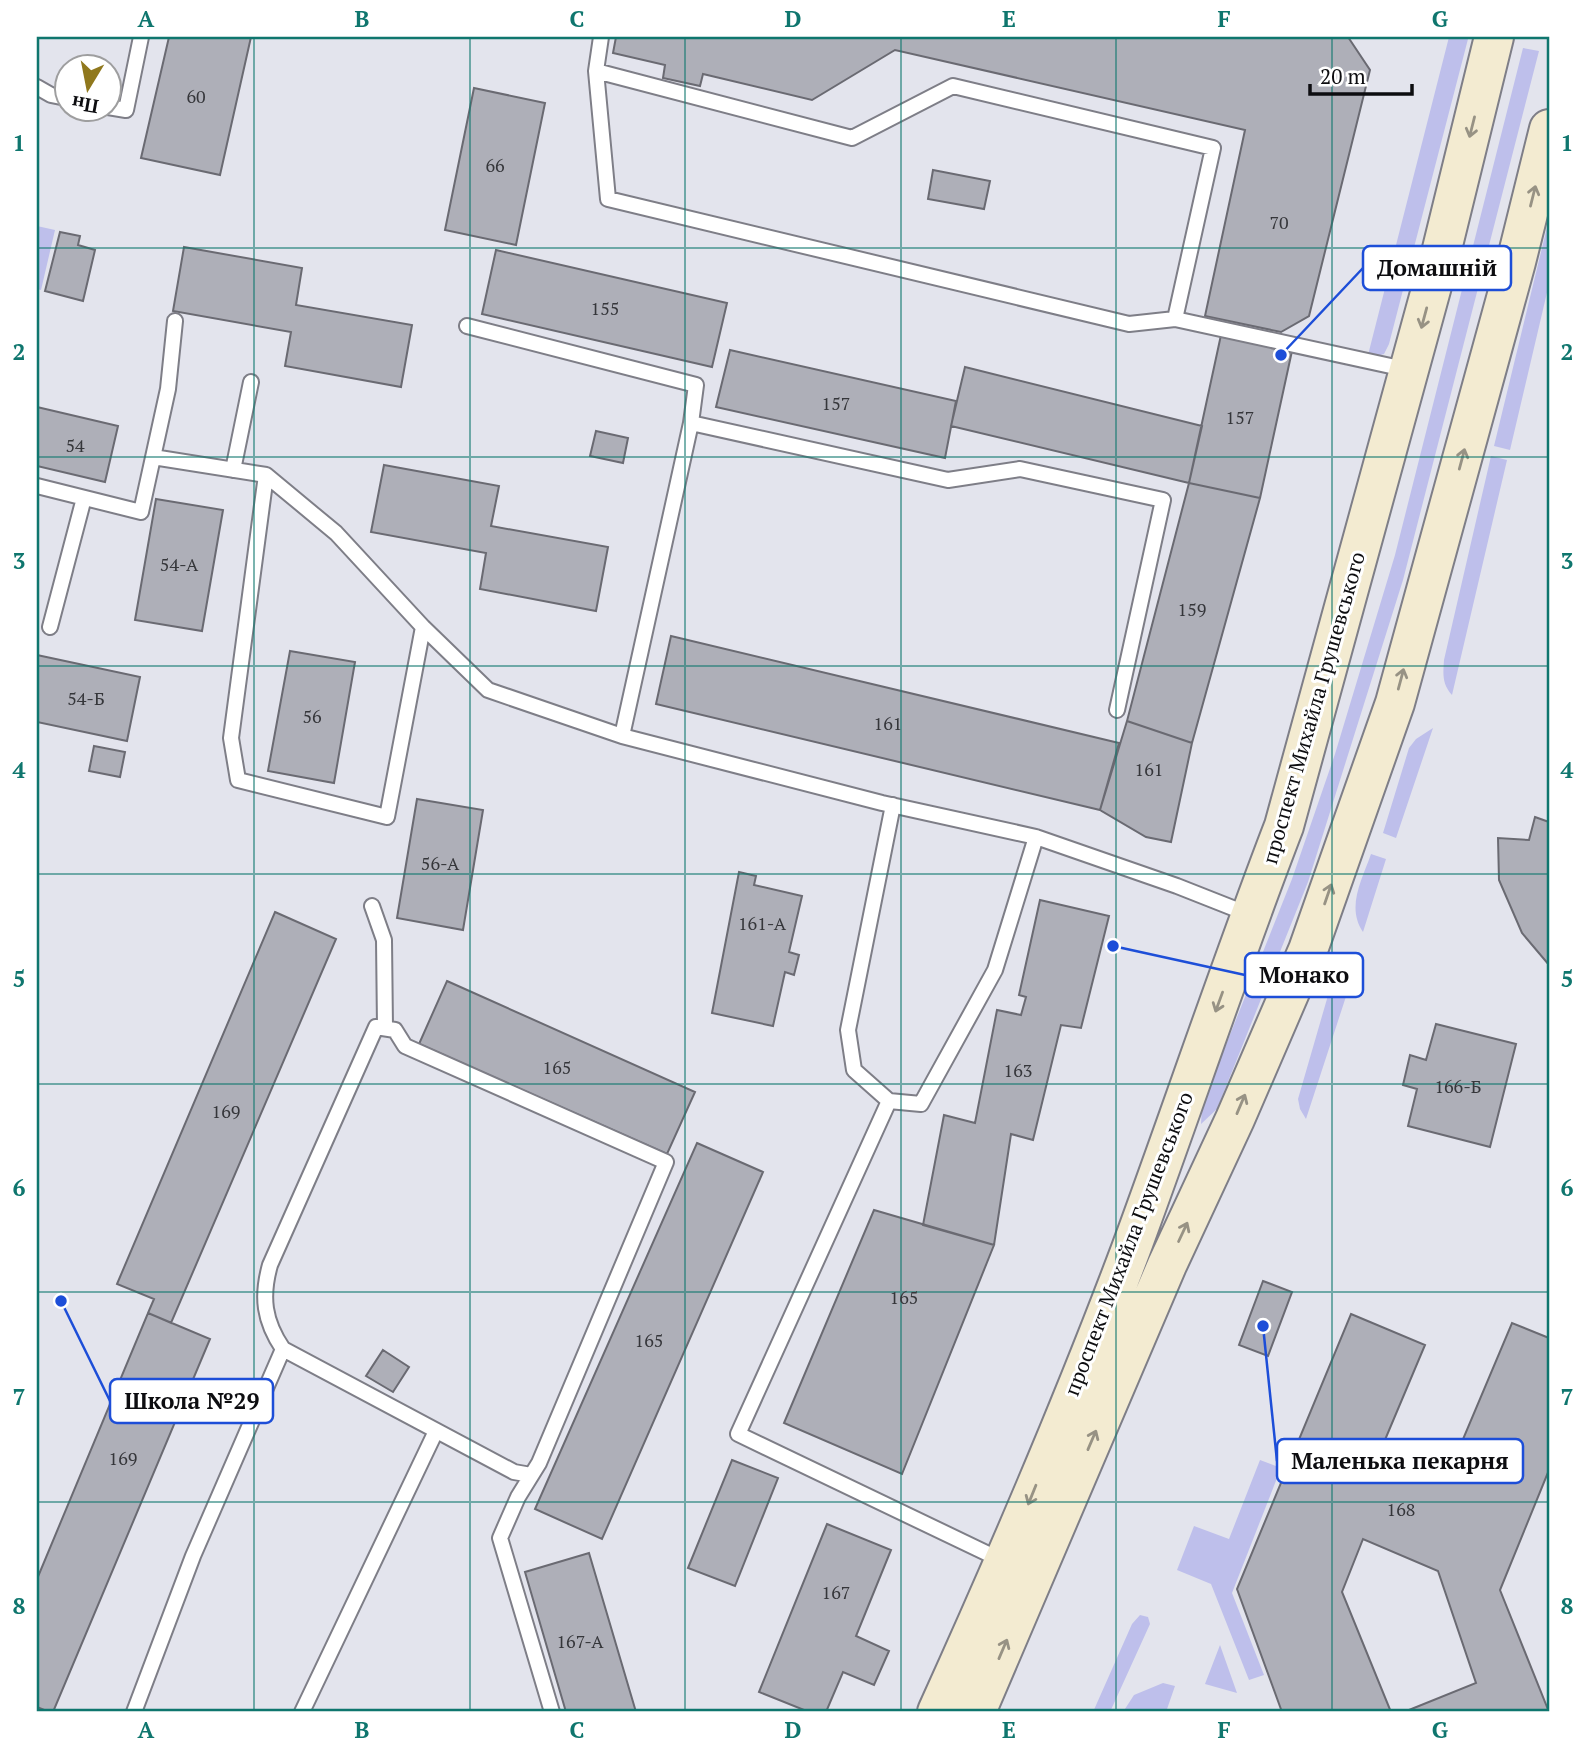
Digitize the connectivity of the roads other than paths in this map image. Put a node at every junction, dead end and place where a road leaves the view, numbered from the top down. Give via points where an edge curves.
1 (141, 37) edge
2 (601, 37) edge
3 (1494, 37) edge
4 (596, 71) junction
5 (122, 109) edge
6 (1549, 129) edge
7 (1175, 319) junction
8 (175, 321) dead end
9 (467, 326) dead end
10 (1410, 370) junction
11 (251, 382) dead end
12 (691, 423) junction
13 (153, 457) junction
14 (233, 470) junction
15 (266, 475) junction
16 (37, 486) edge
17 (84, 498) junction
18 (51, 627) dead end
19 (423, 627) junction
20 (1117, 710) dead end
21 (622, 736) junction
22 (893, 805) junction
23 (1036, 837) junction
24 (372, 906) dead end
25 (1250, 915) junction
26 (385, 1027) junction
27 (889, 1101) junction
28 (283, 1349) junction
29 (436, 1431) junction
30 (531, 1475) junction
31 (1005, 1562) junction
32 (134, 1712) edge
33 (302, 1712) edge
34 (552, 1712) edge
35 (937, 1712) edge
36 (976, 1712) edge

1 - 5 lane via 126,110
2 - 4 lane
3 -> 10 main road, проспект Михайла Грушевського
4 - 7 lane via 608,198 1129,324
4 - 7 lane via 852,138 953,86 1213,148
36 -> 6 main road, проспект Михайла Грушевського via 1308,950 1395,703
7 - 10 lane
8 - 13 lane via 168,389
9 - 12 lane via 696,385
10 - 25 main road, проспект Михайла Грушевського via 1284,826
11 - 14 lane
12 - 20 lane via 948,480 1020,469 1163,500
12 - 21 lane
13 - 14 lane
13 - 17 lane via 141,512
14 - 15 lane
15 - 19 lane via 336,534
15 - 19 lane via 231,738 238,779 387,817
16 - 17 lane
17 - 18 lane
19 - 21 lane via 488,690
21 - 22 lane
22 - 23 lane
22 - 27 lane via 848,1030 854,1070
23 - 25 lane
23 - 27 lane via 995,970 921,1104
24 - 26 lane via 384,940
25 -> 31 main road, проспект Михайла Грушевського via 1130,1250
26 - 28 lane via 376,1027 270,1265 263,1303 271,1332
26 - 30 lane via 395,1030 405,1046 666,1162
27 - 31 lane via 738,1434
28 - 29 lane
28 - 32 lane via 193,1556
29 - 30 lane via 514,1472
29 - 33 lane
30 - 34 lane via 500,1538
31 - 35 main road, проспект Михайла Грушевського

